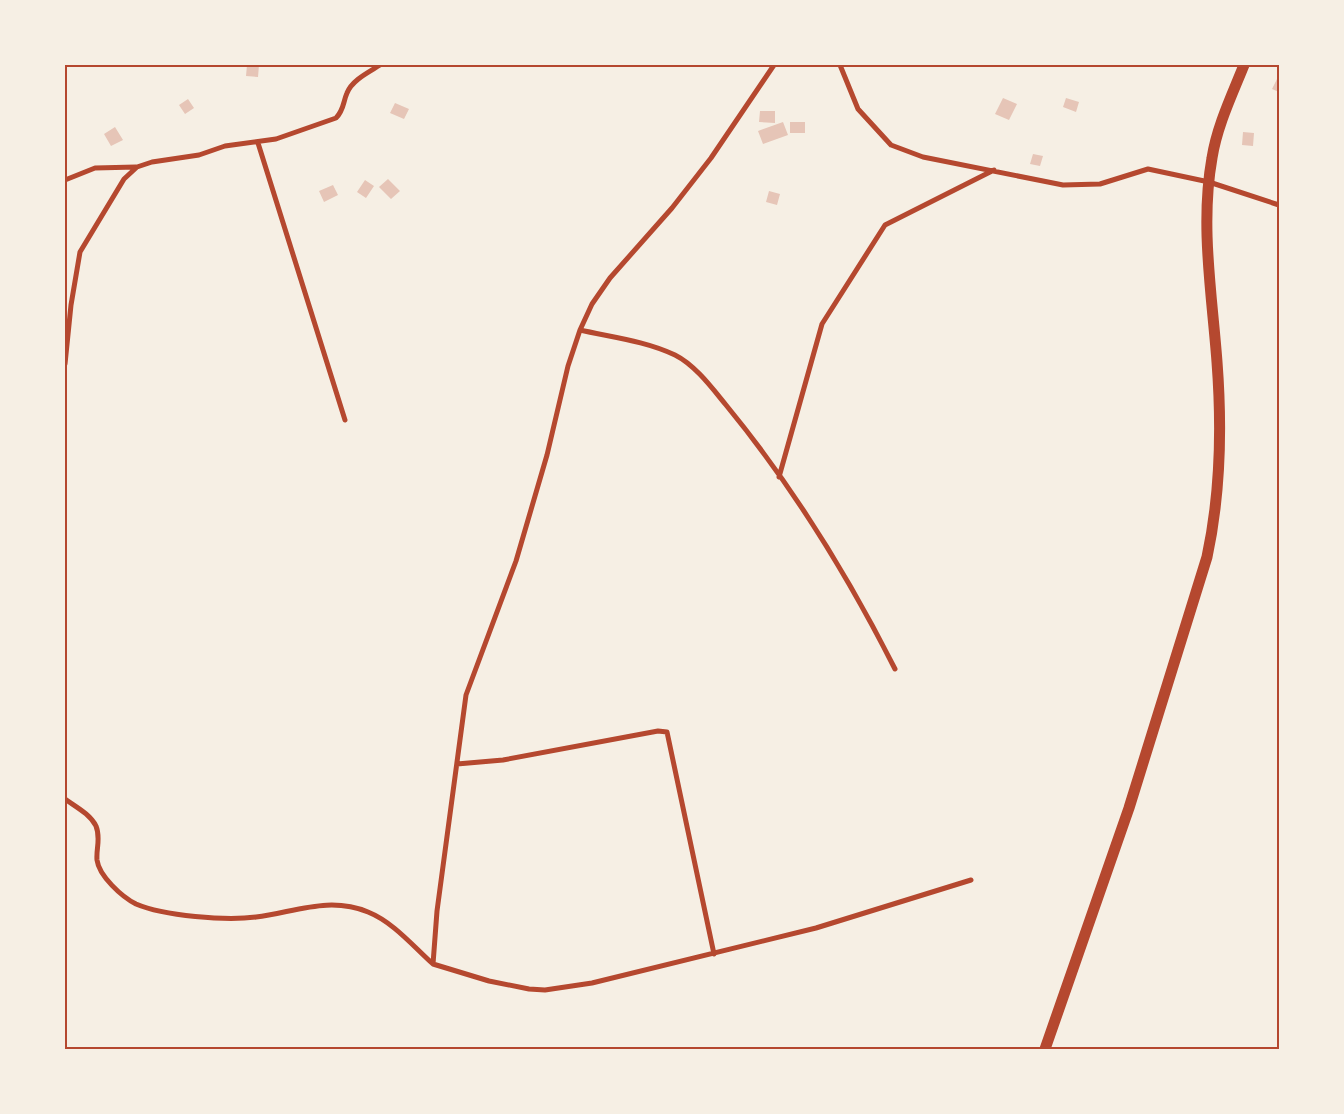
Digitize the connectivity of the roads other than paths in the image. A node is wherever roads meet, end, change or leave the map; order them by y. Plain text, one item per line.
1 (380, 65) edge
2 (774, 65) edge
3 (840, 65) edge
4 (1244, 65) edge
5 (258, 143) junction
6 (137, 167) junction
7 (995, 170) junction
8 (65, 180) edge
9 (1209, 182) junction
10 (1279, 205) edge
11 (580, 330) junction
12 (65, 361) edge
13 (345, 420) dead end
14 (779, 477) junction
15 (895, 669) dead end
16 (456, 764) junction
17 (65, 799) edge
18 (971, 880) dead end
19 (714, 954) junction
20 (433, 964) junction
21 (1045, 1049) edge

1 - 5 street
2 - 11 street
3 - 7 street
4 - 9 main road
5 - 6 street
5 - 13 street
6 - 8 street
6 - 12 street
7 - 9 street
7 - 14 street
9 - 10 street
9 - 21 main road
11 - 14 street
11 - 16 street
14 - 15 street
16 - 19 street
16 - 20 street
17 - 20 street
18 - 19 street
19 - 20 street

